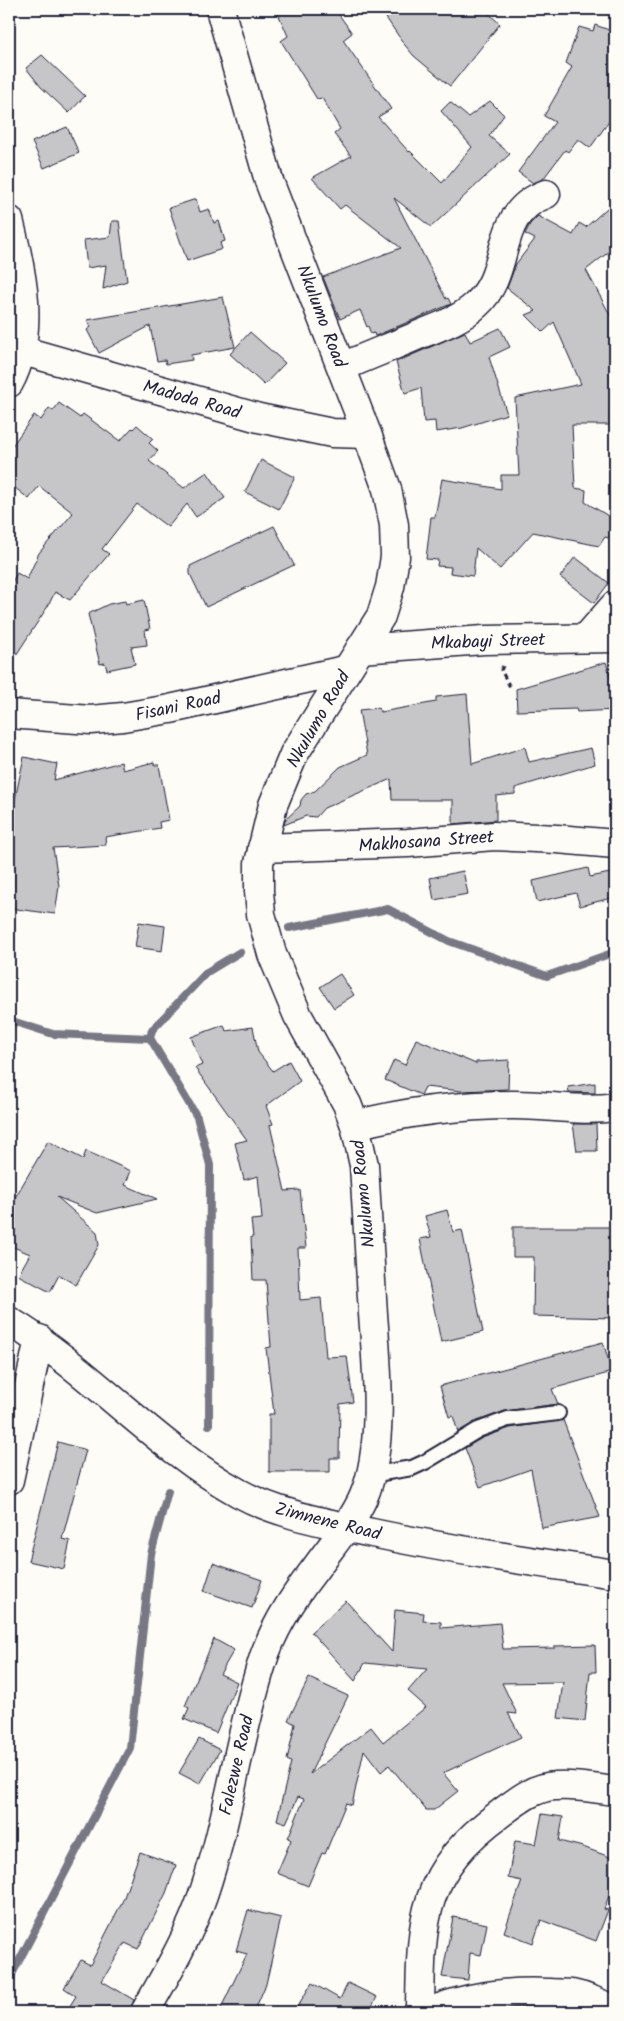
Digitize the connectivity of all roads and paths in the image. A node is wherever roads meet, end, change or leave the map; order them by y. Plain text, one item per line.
1 (220, 9) edge
2 (546, 194) dead end
3 (9, 220) edge
4 (20, 350) junction
5 (342, 367) junction
6 (9, 383) edge
7 (367, 434) junction
8 (615, 606) edge
9 (586, 638) junction
10 (615, 638) edge
11 (352, 660) junction
12 (500, 661) dead end
13 (510, 686) dead end
14 (9, 714) edge
15 (615, 844) edge
16 (262, 848) junction
17 (615, 1107) edge
18 (355, 1125) junction
19 (9, 1321) edge
20 (39, 1339) junction
21 (558, 1413) dead end
22 (370, 1475) junction
23 (9, 1480) edge
24 (347, 1528) junction
25 (615, 1574) edge
26 (615, 1791) edge
27 (615, 2011) edge
28 (145, 2012) edge
29 (420, 2012) edge
30 (429, 2012) edge

1 - 5 street, Nkulumo Road
2 - 5 street
3 - 4 street
4 - 6 street
4 - 7 street, Madoda Road
5 - 7 street, Nkulumo Road
7 - 11 street, Nkulumo Road
8 - 9 street
9 - 10 street, Mkabayi Street
9 - 11 street, Mkabayi Street
11 - 14 street, Fisani Road
11 - 16 street, Nkulumo Road
12 - 13 path
15 - 16 street, Makhosana Street
16 - 18 street, Nkulumo Road
17 - 18 street
18 - 22 street, Nkulumo Road
19 - 20 street, Zimnene Road
20 - 23 street
20 - 24 street, Zimnene Road
21 - 22 lane
22 - 24 street, Nkulumo Road
24 - 25 street, Zimnene Road
24 - 28 street, Falezwe Road
26 - 29 street
27 - 30 street

